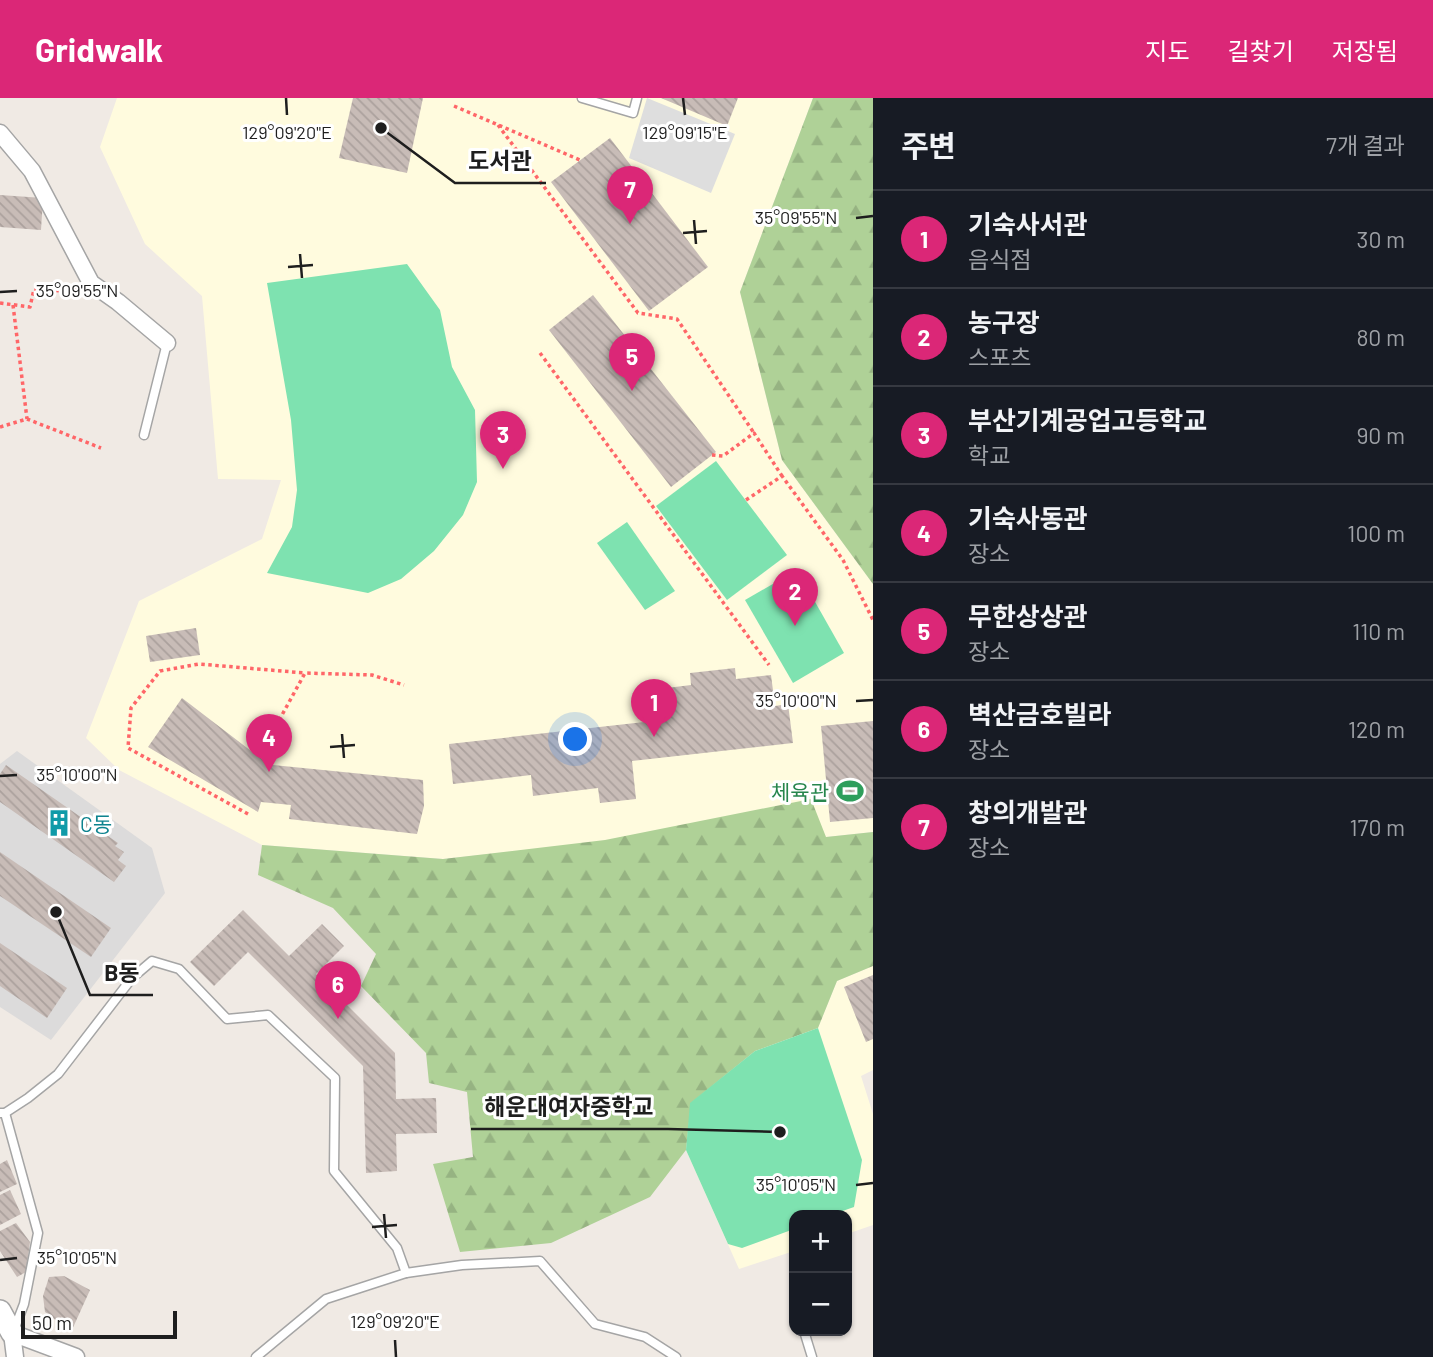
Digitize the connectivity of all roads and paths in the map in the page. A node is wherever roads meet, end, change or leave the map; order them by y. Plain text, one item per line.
1 (582, 98) edge
2 (638, 98) edge
3 (454, 106) dead end
4 (498, 125) junction
5 (0, 133) edge
6 (580, 160) dead end
7 (86, 274) junction
8 (0, 303) edge
9 (13, 305) junction
10 (167, 343) joint
11 (540, 353) dead end
12 (27, 419) junction
13 (0, 428) edge
14 (754, 433) junction
15 (144, 435) dead end
16 (101, 448) dead end
17 (712, 455) dead end
18 (782, 476) junction
19 (746, 500) dead end
20 (873, 620) edge
21 (769, 665) dead end
22 (305, 673) junction
23 (404, 685) dead end
24 (259, 757) dead end
25 (248, 814) dead end
26 (3, 1113) edge
27 (406, 1273) junction
28 (0, 1311) edge
29 (6, 1331) edge
30 (806, 1336) edge
31 (15, 1357) edge
32 (76, 1357) edge
33 (256, 1357) edge
34 (676, 1357) edge
35 (812, 1357) edge

1 - 2 lane
3 - 4 path
4 - 6 path
4 - 14 path
5 - 7 street
7 - 9 path
7 - 10 street
8 - 9 path
9 - 12 path
10 - 15 lane
11 - 21 path
12 - 13 path
12 - 16 path
14 - 17 path
14 - 18 path
18 - 19 path
18 - 20 path
22 - 23 path
22 - 24 path
22 - 25 path
26 - 27 lane
26 - 29 lane
27 - 33 lane
27 - 34 lane
28 - 29 street
29 - 31 street
29 - 32 street
30 - 35 lane

